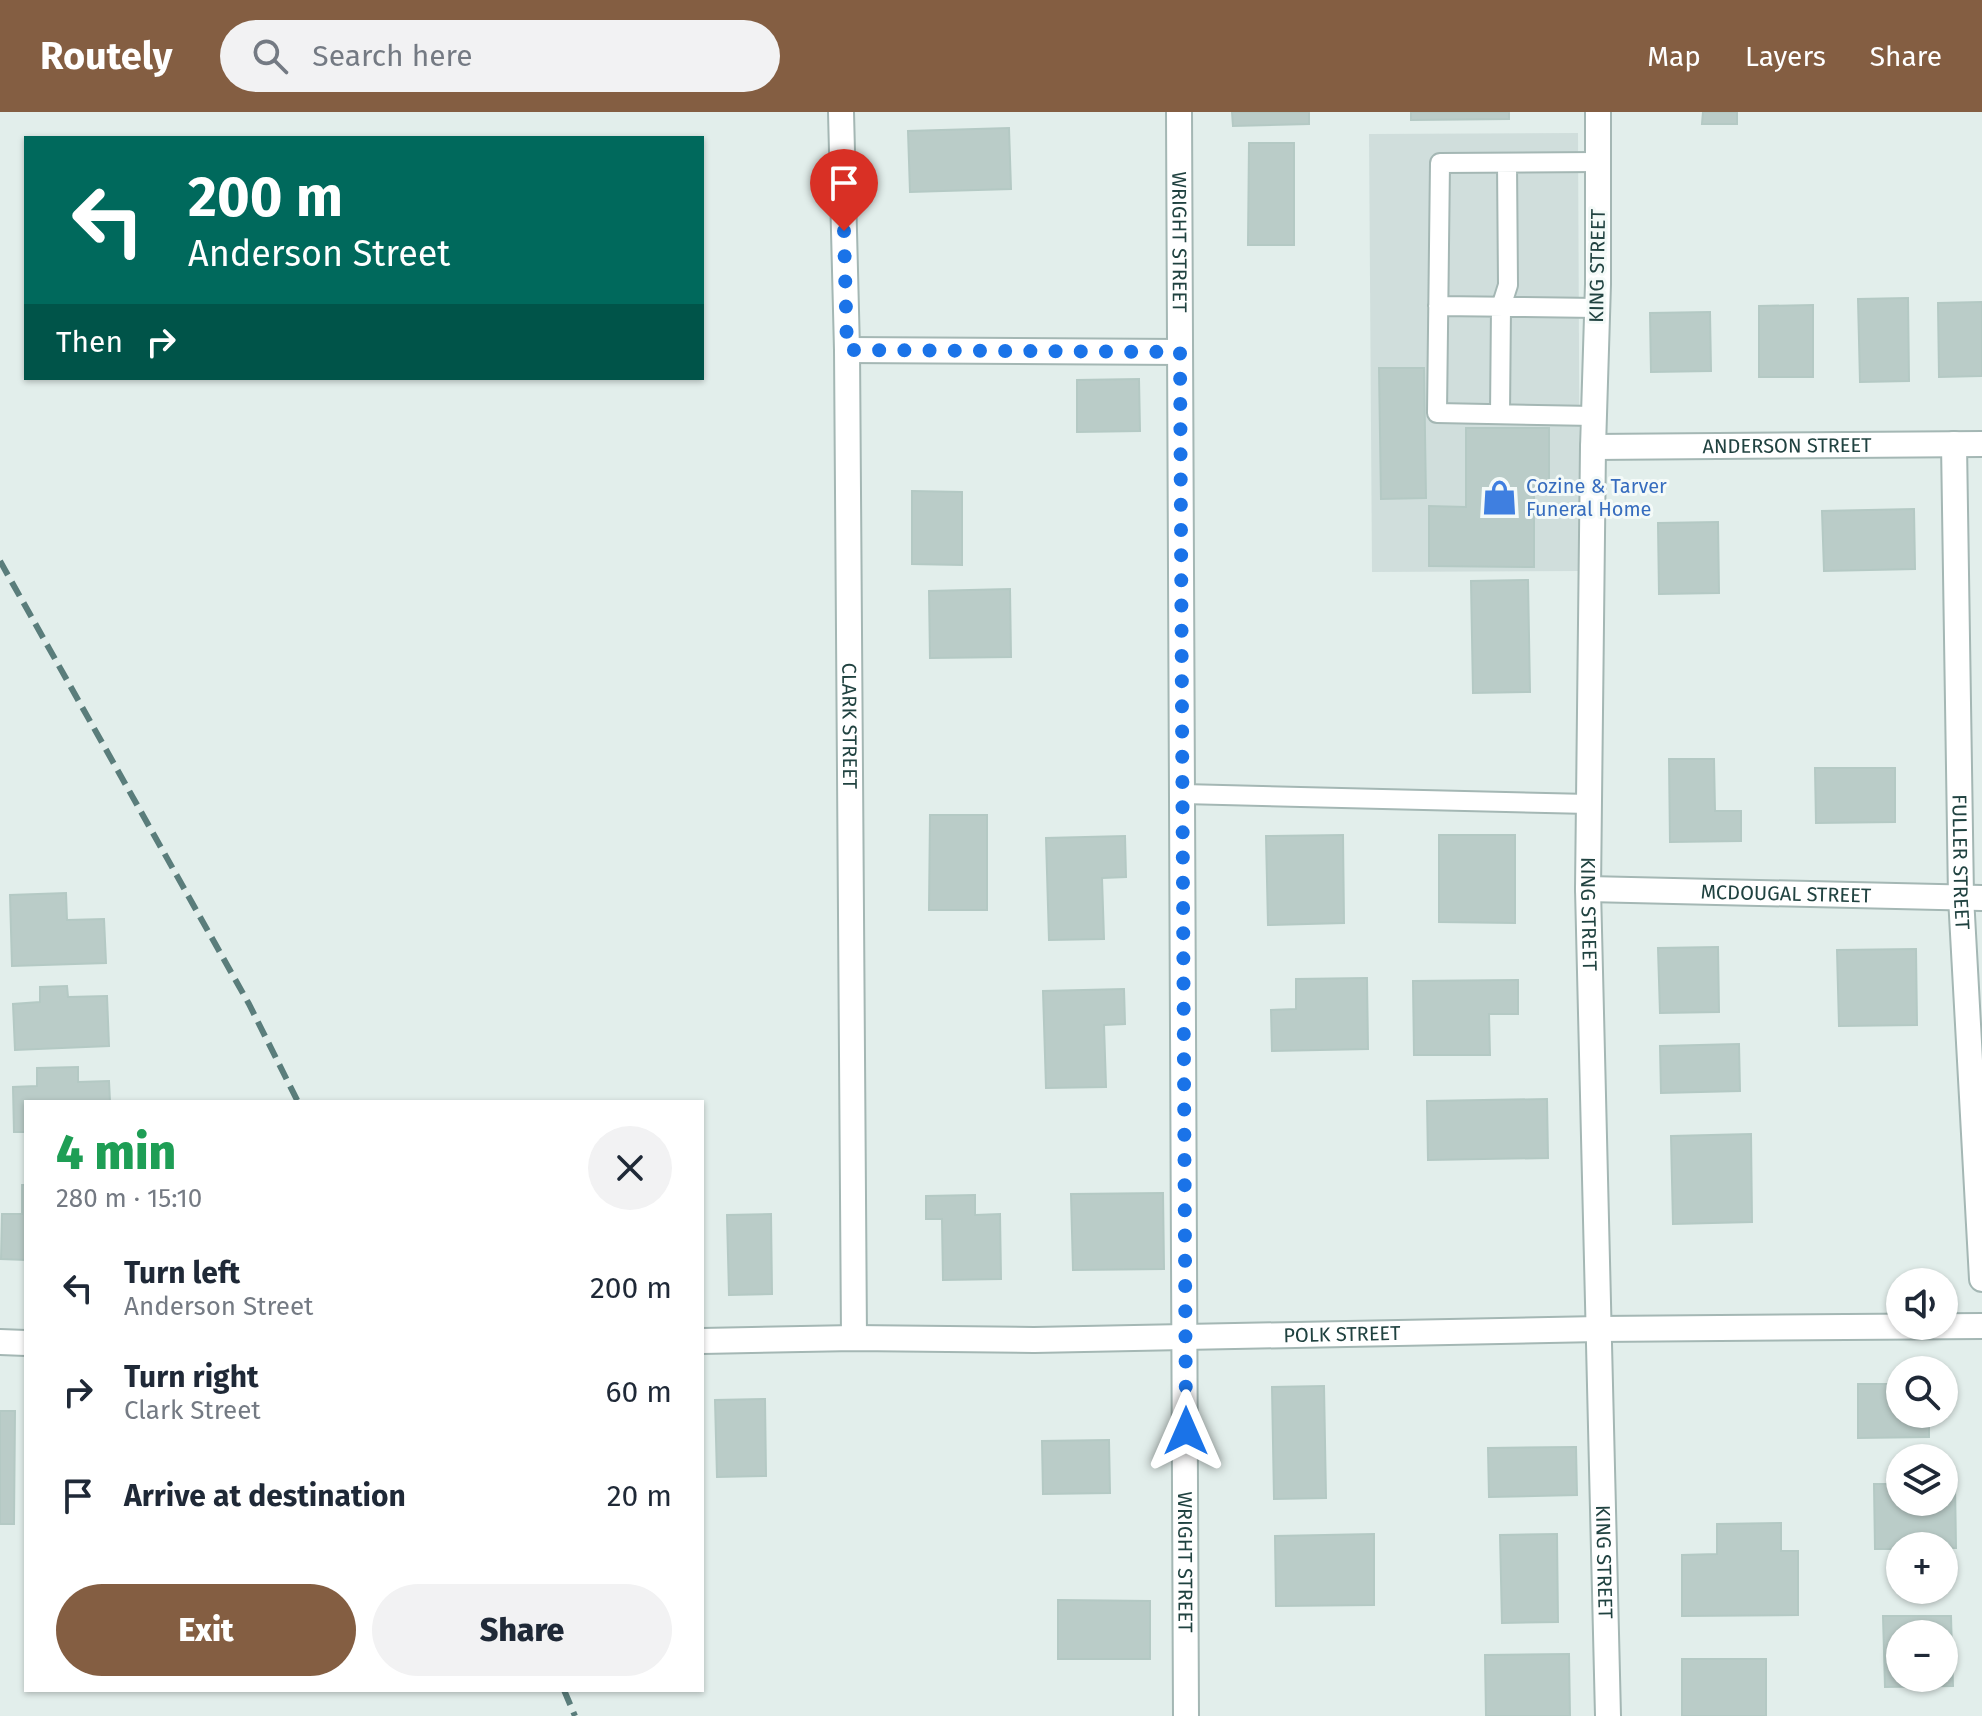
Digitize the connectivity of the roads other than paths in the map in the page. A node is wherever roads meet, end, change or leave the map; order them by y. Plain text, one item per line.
1 (841, 112) edge
2 (1179, 112) edge
3 (1598, 112) edge
4 (1598, 162) junction
5 (1507, 163) junction
6 (1438, 306) junction
7 (1501, 307) junction
8 (1597, 308) junction
9 (847, 350) junction
10 (1180, 352) junction
11 (1500, 414) junction
12 (1594, 416) junction
13 (1954, 444) junction
14 (1982, 444) edge
15 (1593, 447) junction
16 (1183, 794) junction
17 (1589, 804) junction
18 (1588, 889) junction
19 (1972, 898) edge
20 (1982, 1279) edge
21 (1982, 1326) edge
22 (1599, 1329) junction
23 (1186, 1336) junction
24 (854, 1338) junction
25 (704, 1341) edge
26 (0, 1342) edge
27 (24, 1343) edge
28 (1186, 1716) edge
29 (1608, 1716) edge

1 - 9 street, CLARK STREET
2 - 10 street, WRIGHT STREET
3 - 4 street, KING STREET
4 - 5 lane
4 - 8 street, KING STREET
5 - 6 lane
5 - 7 lane
6 - 7 lane
6 - 11 lane
7 - 8 lane
7 - 11 lane
8 - 12 street, KING STREET
9 - 10 street
9 - 24 street, CLARK STREET
10 - 16 street, WRIGHT STREET
11 - 12 lane
12 - 15 street, KING STREET
13 - 14 street, ANDERSON STREET
13 - 15 street, ANDERSON STREET
13 - 19 street, FULLER STREET
15 - 17 street, KING STREET
16 - 17 lane
16 - 23 street, WRIGHT STREET
17 - 18 street, KING STREET
18 - 19 street, MCDOUGAL STREET
18 - 22 street, KING STREET
19 - 20 street, FULLER STREET
21 - 22 street, POLK STREET
22 - 23 street, POLK STREET
22 - 29 street, KING STREET
23 - 24 street, POLK STREET
23 - 28 street, WRIGHT STREET
24 - 25 street, POLK STREET
26 - 27 street

